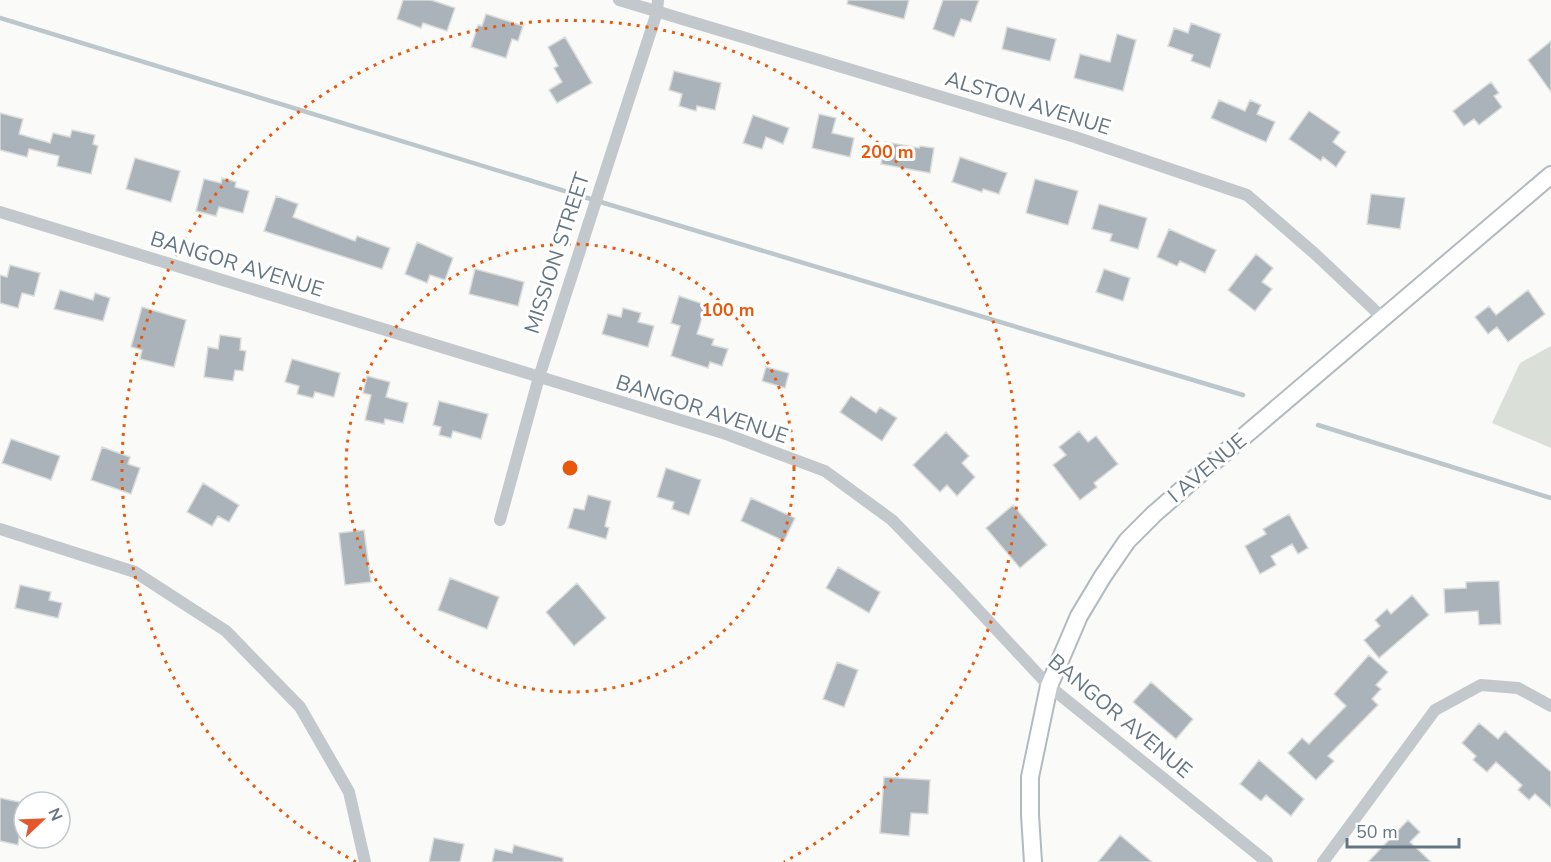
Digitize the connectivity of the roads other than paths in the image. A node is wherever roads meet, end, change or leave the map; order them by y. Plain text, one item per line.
1 (620, 0) edge
2 (657, 6) edge
3 (1551, 175) edge
4 (0, 212) edge
5 (1383, 318) junction
6 (539, 377) junction
7 (500, 520) dead end
8 (0, 529) edge
9 (1049, 686) junction
10 (1551, 706) edge
11 (365, 862) edge
12 (1033, 862) edge
13 (1267, 862) edge
14 (1323, 862) edge

1 - 2 street, ALSTON AVENUE
2 - 5 street, ALSTON AVENUE
2 - 6 street, MISSION STREET
3 - 5 main road, I AVENUE
4 - 6 street, BANGOR AVENUE
5 - 9 main road, I AVENUE
6 - 7 street, MISSION STREET
6 - 9 street, BANGOR AVENUE
8 - 11 street
9 - 12 main road, I AVENUE
9 - 13 street, BANGOR AVENUE
10 - 14 street

